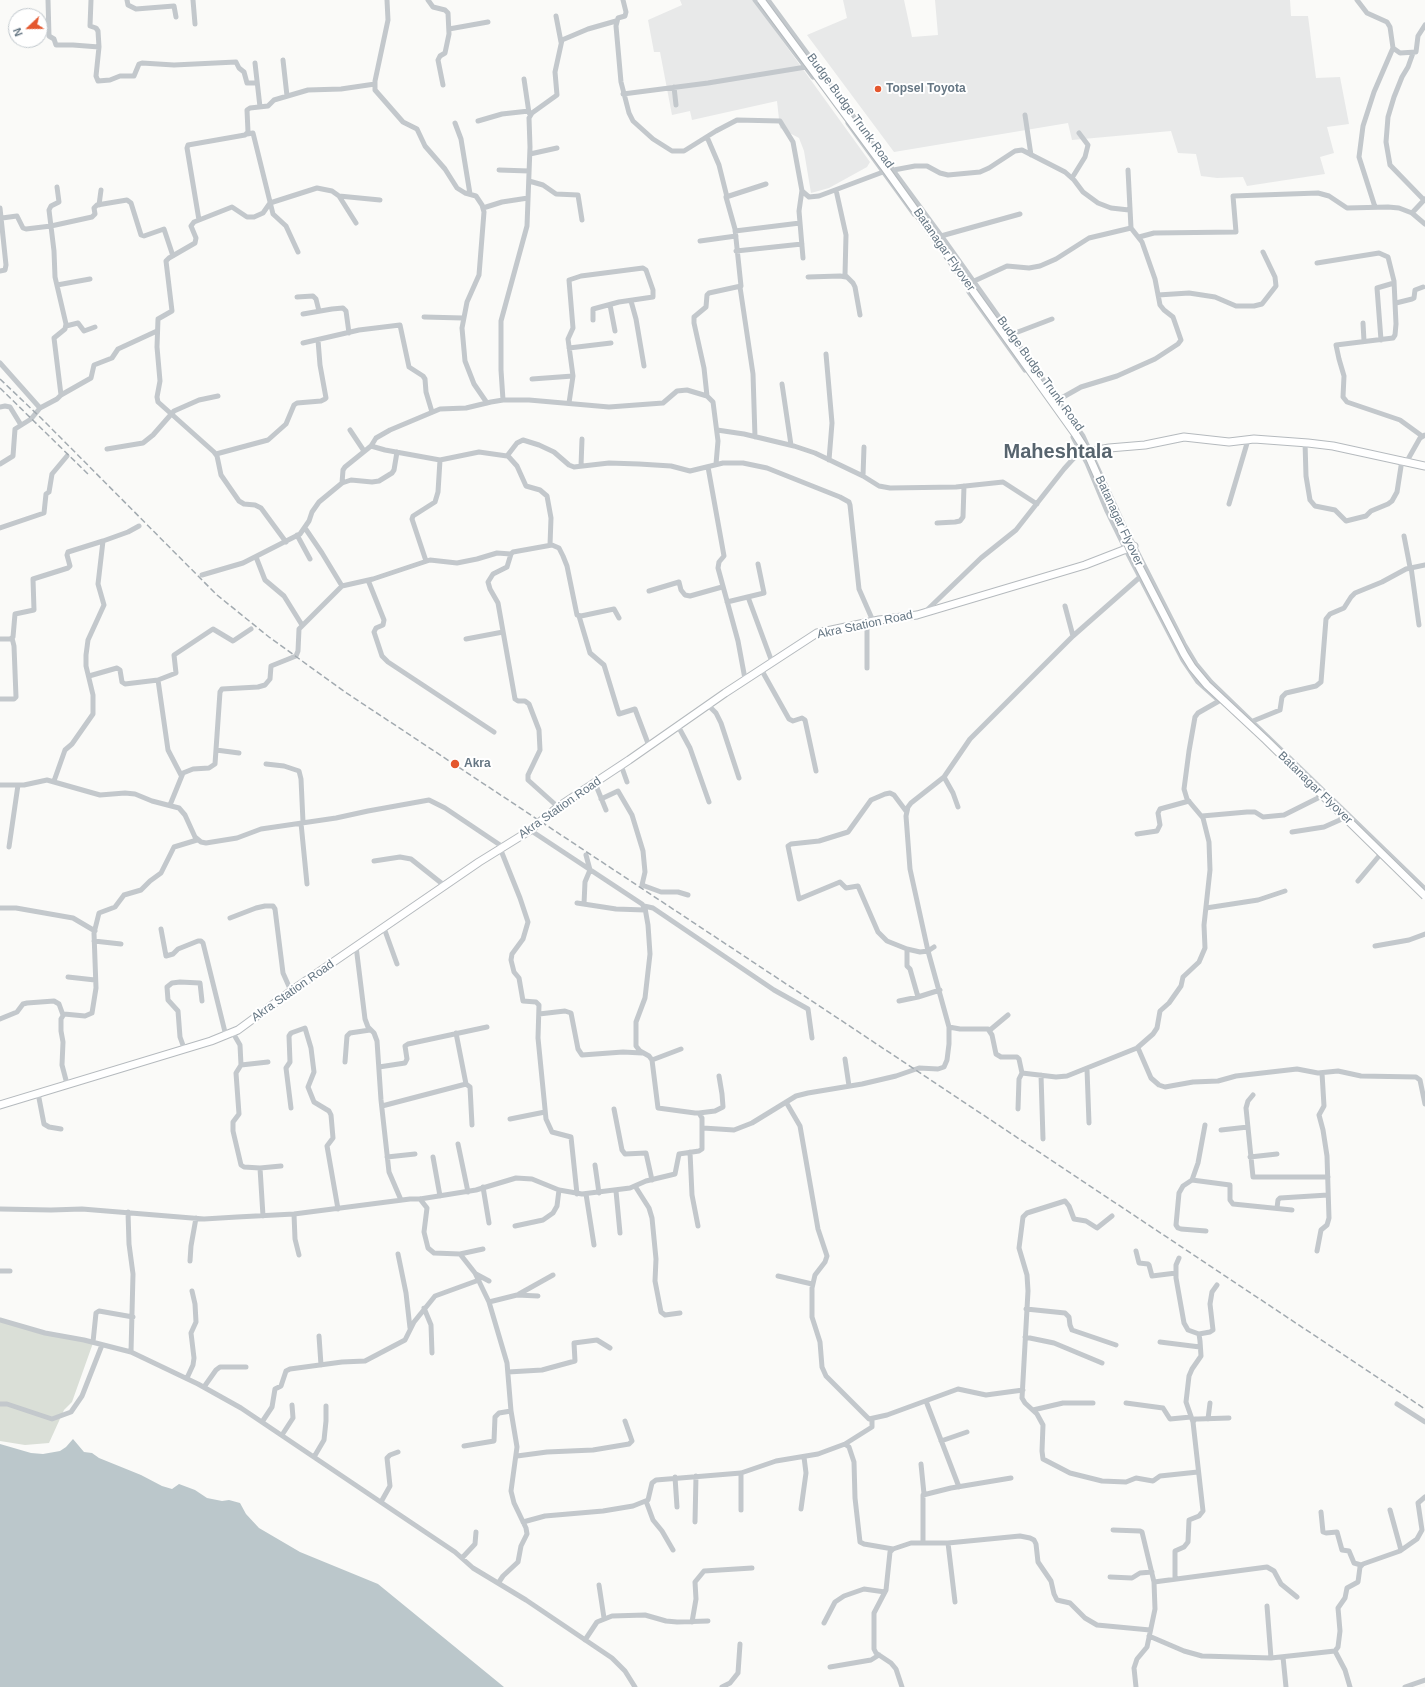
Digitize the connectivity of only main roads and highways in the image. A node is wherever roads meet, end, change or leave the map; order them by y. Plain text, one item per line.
1 (761, 0) edge
2 (1082, 453) road end
3 (1425, 466) edge
4 (1134, 546) road end
5 (1425, 896) edge
6 (0, 1105) edge

1 - 5 main road, Batanagar Flyover, bridge
2 - 3 main road
4 - 6 main road, Akra Station Road

